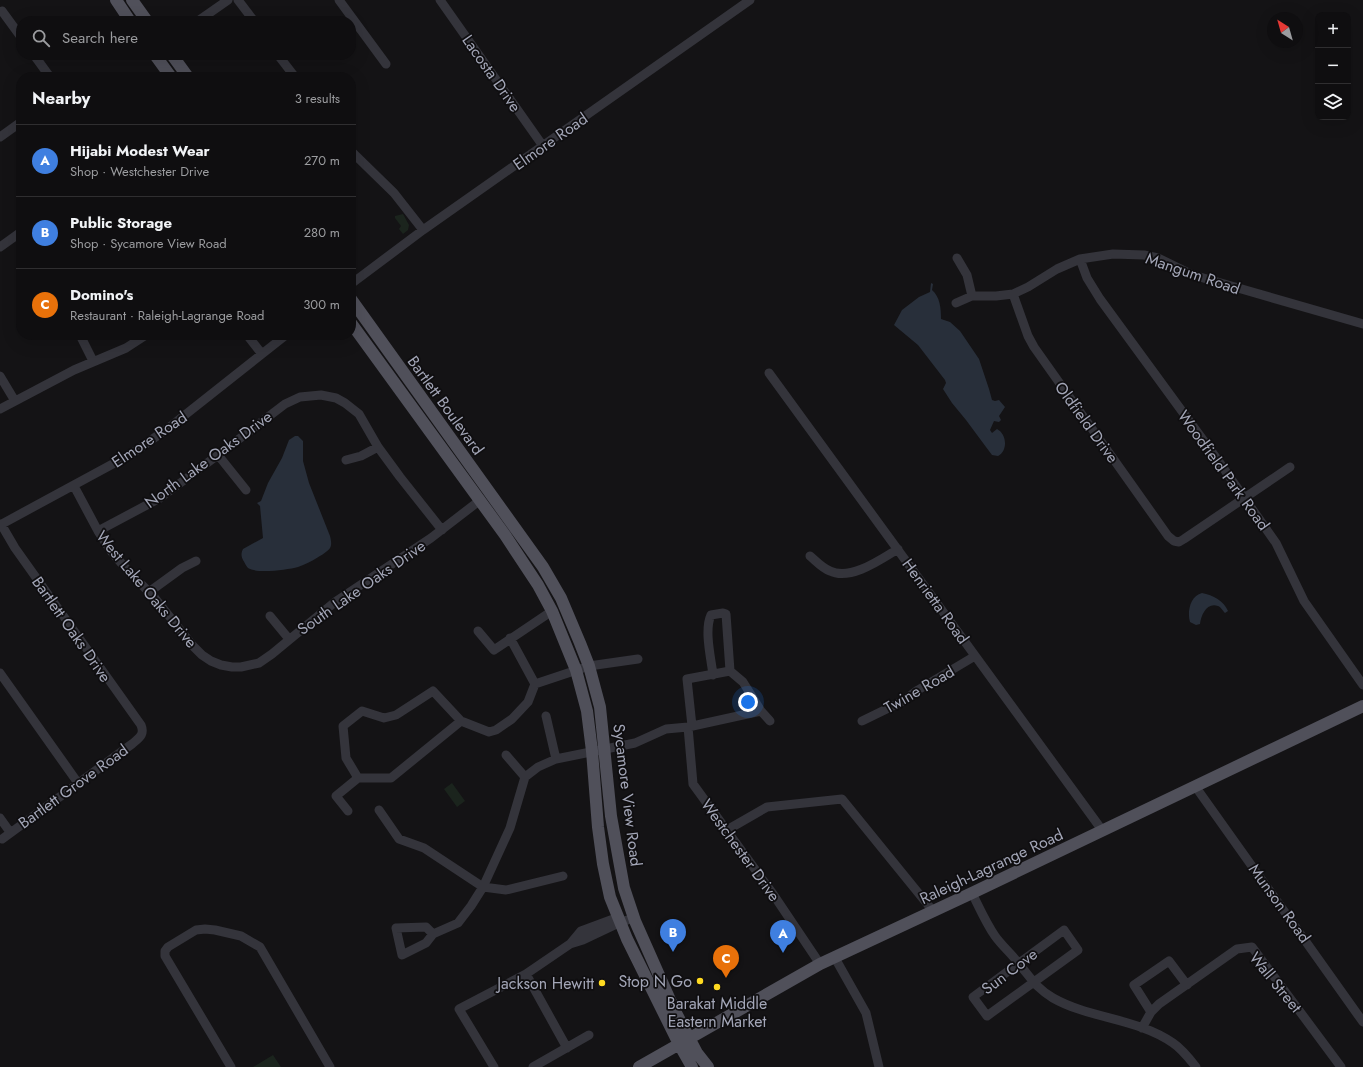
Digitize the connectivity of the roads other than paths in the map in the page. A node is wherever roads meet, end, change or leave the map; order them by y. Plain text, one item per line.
1 (116, 0) edge
2 (132, 0) edge
3 (228, 0) edge
4 (238, 0) edge
5 (339, 0) edge
6 (440, 0) edge
7 (750, 0) edge
8 (2, 11) dead end
9 (127, 16) edge
10 (143, 16) edge
11 (205, 16) edge
12 (250, 16) edge
13 (351, 16) edge
14 (356, 23) edge
15 (16, 30) edge
16 (38, 60) edge
17 (159, 60) edge
18 (176, 60) edge
19 (282, 60) edge
20 (386, 64) dead end
21 (46, 72) edge
22 (167, 72) edge
23 (184, 72) edge
24 (290, 72) edge
25 (16, 126) edge
26 (0, 137) edge
27 (544, 146) junction
28 (356, 156) edge
29 (423, 230) junction
30 (16, 236) edge
31 (0, 247) edge
32 (957, 258) dead end
33 (1080, 259) junction
34 (356, 280) edge
35 (1013, 294) junction
36 (972, 296) junction
37 (956, 303) dead end
38 (356, 306) edge
39 (1363, 324) edge
40 (356, 330) edge
41 (82, 340) edge
42 (138, 340) edge
43 (251, 340) edge
44 (280, 340) edge
45 (262, 354) junction
46 (93, 361) junction
47 (769, 373) dead end
48 (0, 376) edge
49 (15, 401) junction
50 (0, 409) edge
51 (429, 409) junction
52 (418, 417) junction
53 (378, 447) junction
54 (218, 455) junction
55 (346, 460) dead end
56 (1290, 467) dead end
57 (74, 486) junction
58 (246, 490) dead end
59 (1244, 498) junction
60 (479, 501) junction
61 (1, 525) edge
62 (442, 530) junction
63 (98, 531) junction
64 (510, 532) junction
65 (898, 549) junction
66 (810, 556) dead end
67 (196, 561) dead end
68 (543, 567) junction
69 (531, 575) junction
70 (149, 592) junction
71 (552, 611) junction
72 (270, 616) dead end
73 (478, 631) dead end
74 (510, 638) junction
75 (288, 639) junction
76 (975, 656) junction
77 (638, 659) dead end
78 (241, 667) joint
79 (582, 668) junction
80 (730, 671) junction
81 (0, 673) edge
82 (713, 675) junction
83 (535, 684) junction
84 (1363, 685) edge
85 (1363, 706) edge
86 (761, 711) junction
87 (546, 716) dead end
88 (461, 721) junction
89 (770, 721) dead end
90 (862, 721) dead end
91 (690, 726) junction
92 (143, 732) joint
93 (598, 750) junction
94 (506, 755) dead end
95 (556, 759) junction
96 (526, 777) junction
97 (358, 778) junction
98 (78, 782) junction
99 (1195, 786) junction
100 (379, 810) dead end
101 (348, 811) dead end
102 (0, 818) edge
103 (727, 830) junction
104 (1102, 830) junction
105 (10, 832) junction
106 (2, 839) dead end
107 (563, 876) dead end
108 (483, 887) junction
109 (972, 893) junction
110 (933, 911) junction
111 (633, 915) junction
112 (620, 920) junction
113 (433, 934) dead end
114 (646, 947) junction
115 (634, 953) junction
116 (835, 958) junction
117 (1018, 963) junction
118 (820, 964) junction
119 (526, 974) junction
120 (1034, 983) junction
121 (1187, 984) junction
122 (660, 992) junction
123 (1151, 1012) junction
124 (1363, 1022) edge
125 (1142, 1028) junction
126 (588, 1035) dead end
127 (690, 1038) junction
128 (679, 1044) junction
129 (567, 1048) junction
130 (231, 1067) edge
131 (330, 1067) edge
132 (494, 1067) edge
133 (534, 1067) edge
134 (638, 1067) edge
135 (692, 1067) edge
136 (708, 1067) edge
137 (879, 1067) edge
138 (1196, 1067) edge
139 (1341, 1067) edge

1 - 9 main road
2 - 10 main road
3 - 11 street
4 - 12 street
5 - 13 street
6 - 27 street, Lacosta Drive
7 - 27 street, Elmore Road
8 - 15 street
14 - 20 street
16 - 21 street
17 - 22 main road
18 - 23 main road
19 - 24 street
25 - 26 street
27 - 29 street, Elmore Road
28 - 29 street
29 - 34 street, Elmore Road
30 - 31 street
32 - 36 street
33 - 35 street, Mangum Road
33 - 39 street, Mangum Road
33 - 59 street, Woodfield Park Road
35 - 36 street, Mangum Road
35 - 59 street, Oldfield Drive
36 - 37 street, Mangum Road
38 - 51 main road, Bartlett Boulevard
40 - 52 main road, Bartlett Boulevard
41 - 46 street
42 - 46 street
43 - 45 street
44 - 45 street, Elmore Road
45 - 57 street, Elmore Road
46 - 49 street
47 - 65 street, Henrietta Road
48 - 49 street
49 - 50 street
51 - 52 main road
51 - 64 main road, Bartlett Boulevard
52 - 60 main road, Bartlett Boulevard
53 - 54 street, North Lake Oaks Drive
53 - 55 street
53 - 62 street
54 - 58 street
54 - 63 street, North Lake Oaks Drive
56 - 59 street
57 - 61 street, Elmore Road
57 - 63 street, West Lake Oaks Drive
59 - 84 street, Woodfield Park Road
60 - 62 street, South Lake Oaks Drive
60 - 64 main road, Bartlett Boulevard
61 - 92 street, Bartlett Oaks Drive
62 - 75 street, South Lake Oaks Drive
63 - 70 street, West Lake Oaks Drive
64 - 68 main road, Sycamore View Road
64 - 69 main road, Sycamore View Road
65 - 66 street
65 - 76 street, Henrietta Road
67 - 70 street
68 - 69 main road
68 - 79 main road, Sycamore View Road
69 - 71 main road, Sycamore View Road
70 - 78 street, West Lake Oaks Drive
71 - 74 street
71 - 79 main road, Sycamore View Road
72 - 75 street
73 - 74 street
74 - 83 street
75 - 78 street, South Lake Oaks Drive
76 - 90 street, Twine Road
76 - 104 street, Henrietta Road
77 - 79 street
79 - 83 street
79 - 93 main road, Sycamore View Road
80 - 82 street
80 - 82 street
80 - 86 street
81 - 98 street
82 - 91 street, Westchester Drive
83 - 88 street
85 - 99 main road, Raleigh-Lagrange Road
86 - 89 street
86 - 91 street
87 - 95 street
88 - 97 street
88 - 97 street
91 - 93 street
91 - 103 street, Westchester Drive
92 - 98 street, Bartlett Grove Road
93 - 95 street
93 - 111 main road, Sycamore View Road
93 - 112 main road, Sycamore View Road
94 - 96 street
95 - 96 street
96 - 108 street
97 - 101 street
98 - 105 street, Bartlett Grove Road
99 - 104 main road, Raleigh-Lagrange Road
99 - 124 street, Munson Road
100 - 108 street
102 - 105 street
103 - 110 street
103 - 118 street, Westchester Drive
104 - 109 main road, Raleigh-Lagrange Road
105 - 106 street, Bartlett Grove Road
107 - 108 street
108 - 113 street
109 - 110 main road, Raleigh-Lagrange Road
109 - 117 street
110 - 116 main road, Raleigh-Lagrange Road
111 - 112 street
111 - 114 main road, Sycamore View Road
112 - 115 main road, Sycamore View Road
112 - 119 street
114 - 115 main road
114 - 122 main road, Sycamore View Road
115 - 122 main road, Sycamore View Road
116 - 118 main road, Raleigh-Lagrange Road
116 - 137 street
117 - 120 street
117 - 120 street, Sun Cove
117 - 120 street, Sun Cove
118 - 127 main road, Raleigh-Lagrange Road
119 - 129 street
119 - 132 street
120 - 125 street
121 - 123 street, Wall Street
121 - 123 street
121 - 139 street, Wall Street
122 - 127 main road, Sycamore View Road
122 - 128 main road, Sycamore View Road
123 - 125 street, Wall Street
125 - 138 street
126 - 129 street
127 - 128 main road, Raleigh-Lagrange Road
127 - 136 main road, Sycamore View Road
128 - 134 main road, Raleigh-Lagrange Road
128 - 135 main road, Sycamore View Road
129 - 133 street
130 - 131 street

